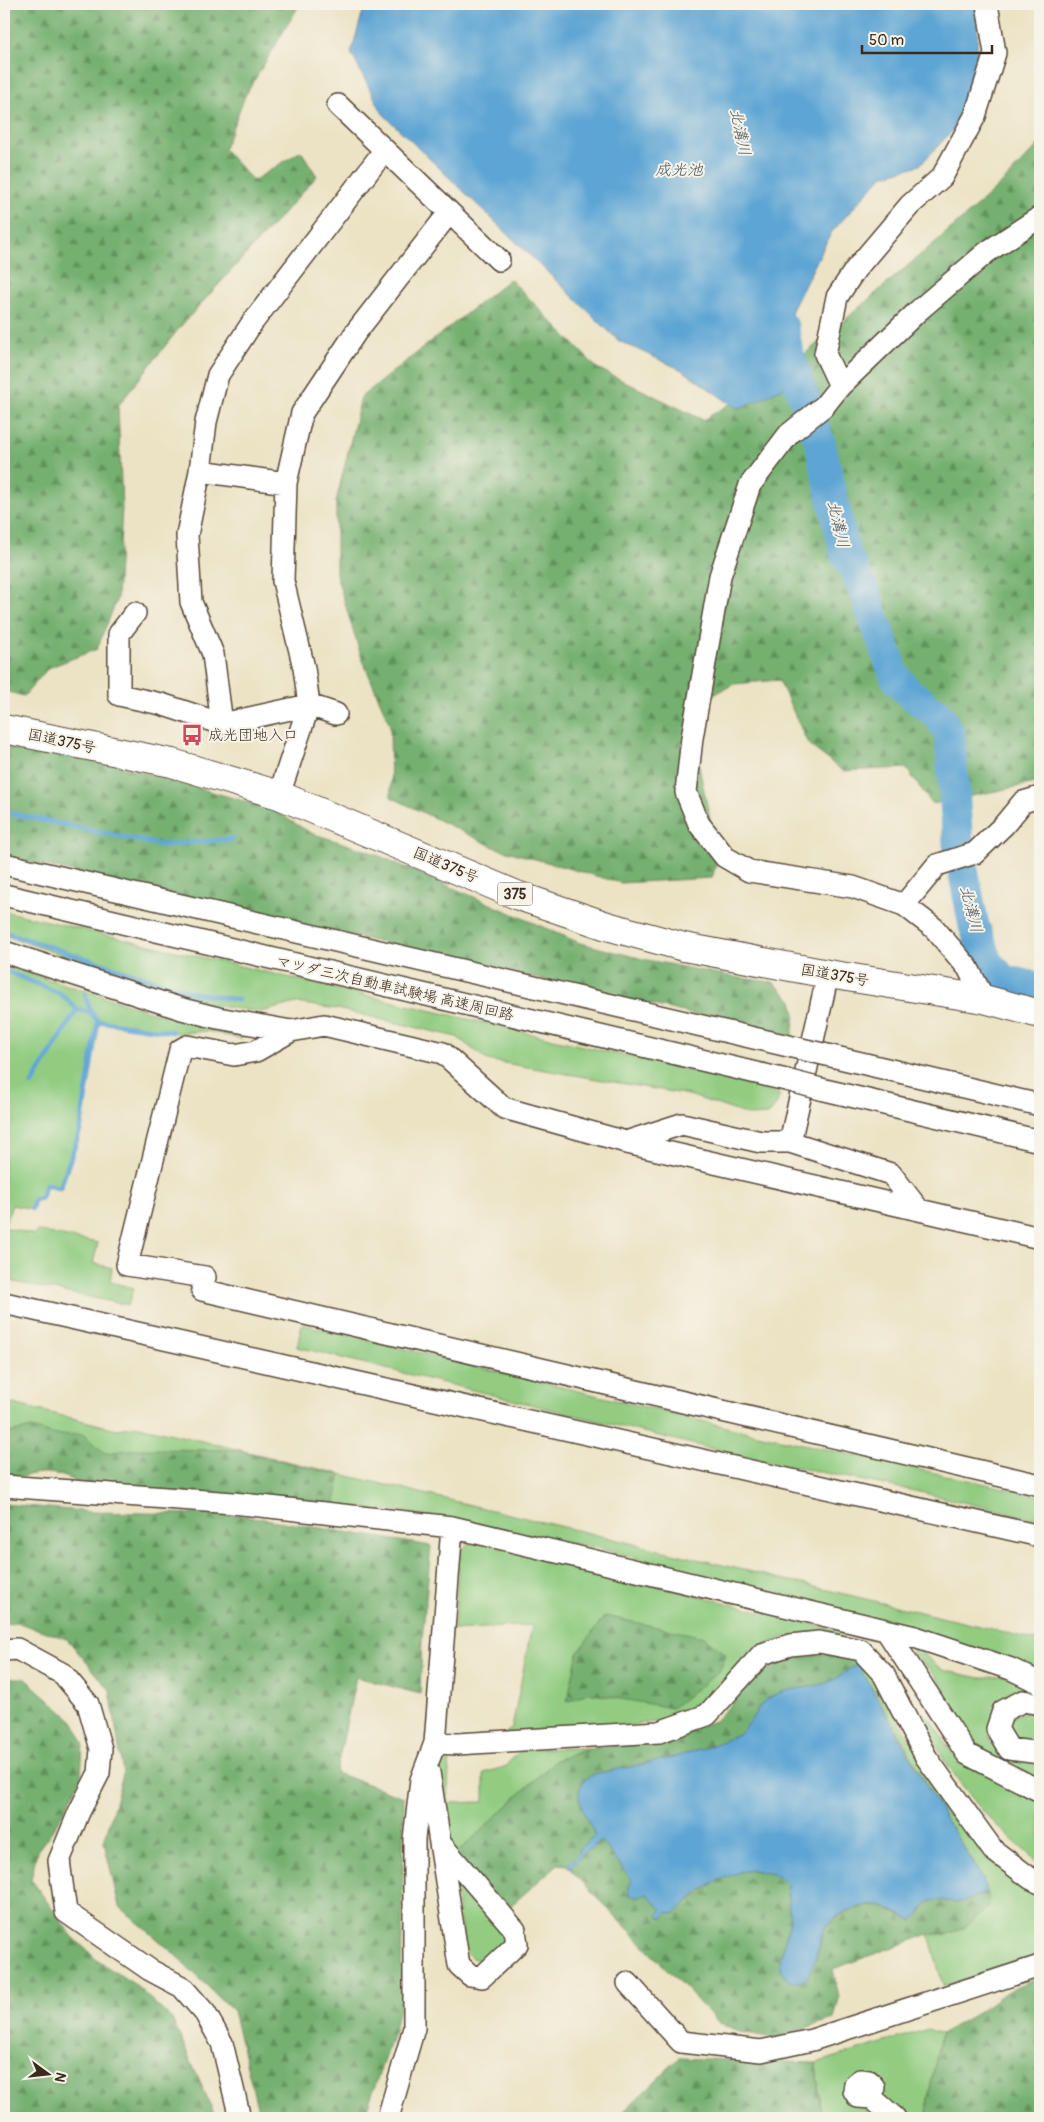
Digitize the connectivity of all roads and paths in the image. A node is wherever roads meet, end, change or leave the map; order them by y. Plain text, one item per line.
1 (987, 4) edge
2 (338, 105) dead end
3 (384, 151) junction
4 (449, 213) junction
5 (1040, 216) edge
6 (499, 260) dead end
7 (840, 386) junction
8 (200, 471) junction
9 (286, 483) junction
10 (135, 613) dead end
11 (308, 705) junction
12 (336, 714) dead end
13 (222, 724) junction
14 (4, 729) edge
15 (279, 795) junction
16 (1040, 797) edge
17 (4, 864) edge
18 (4, 896) edge
19 (904, 906) junction
20 (4, 952) edge
21 (828, 974) junction
22 (984, 999) junction
23 (1036, 1018) edge
24 (291, 1031) junction
25 (1040, 1105) edge
26 (1040, 1141) edge
27 (626, 1142) junction
28 (790, 1142) junction
29 (919, 1210) junction
30 (1040, 1238) edge
31 (4, 1303) edge
32 (1040, 1485) edge
33 (4, 1486) edge
34 (452, 1527) junction
35 (1040, 1536) edge
36 (886, 1630) junction
37 (4, 1650) edge
38 (1040, 1683) edge
39 (1040, 1704) edge
40 (431, 1752) junction
41 (1040, 1753) edge
42 (1040, 1791) edge
43 (440, 1843) junction
44 (1040, 1883) edge
45 (1040, 1966) edge
46 (628, 1983) dead end
47 (872, 2098) dead end
48 (240, 2118) edge
49 (388, 2118) edge
50 (895, 2118) edge

1 - 7 street
2 - 3 street
3 - 4 street
3 - 8 street
4 - 6 street
4 - 9 street
5 - 7 street
7 - 19 street
8 - 9 street
8 - 13 street
9 - 11 street
10 - 13 street
11 - 12 street
11 - 13 street
11 - 15 street
14 - 15 highway, 国道375号 / 375
15 - 21 highway, 国道375号 / 375
16 - 19 street
17 - 25 street, bridge
18 - 26 street, マツダ三次自動車試験場 高速周回路, bridge
19 - 22 street
20 - 24 street
21 - 22 highway, 国道375号 / 375
21 - 28 street
22 - 23 highway, 国道375号 / 375
24 - 27 street
24 - 32 street
27 - 28 street
27 - 29 street
28 - 29 street
29 - 30 street
31 - 35 street
33 - 34 street
34 - 36 street
34 - 40 street
36 - 38 street
36 - 42 street
37 - 48 street
39 - 41 street
40 - 43 street
40 - 44 street
40 - 49 street
43 - 43 street
45 - 46 street
47 - 50 street

